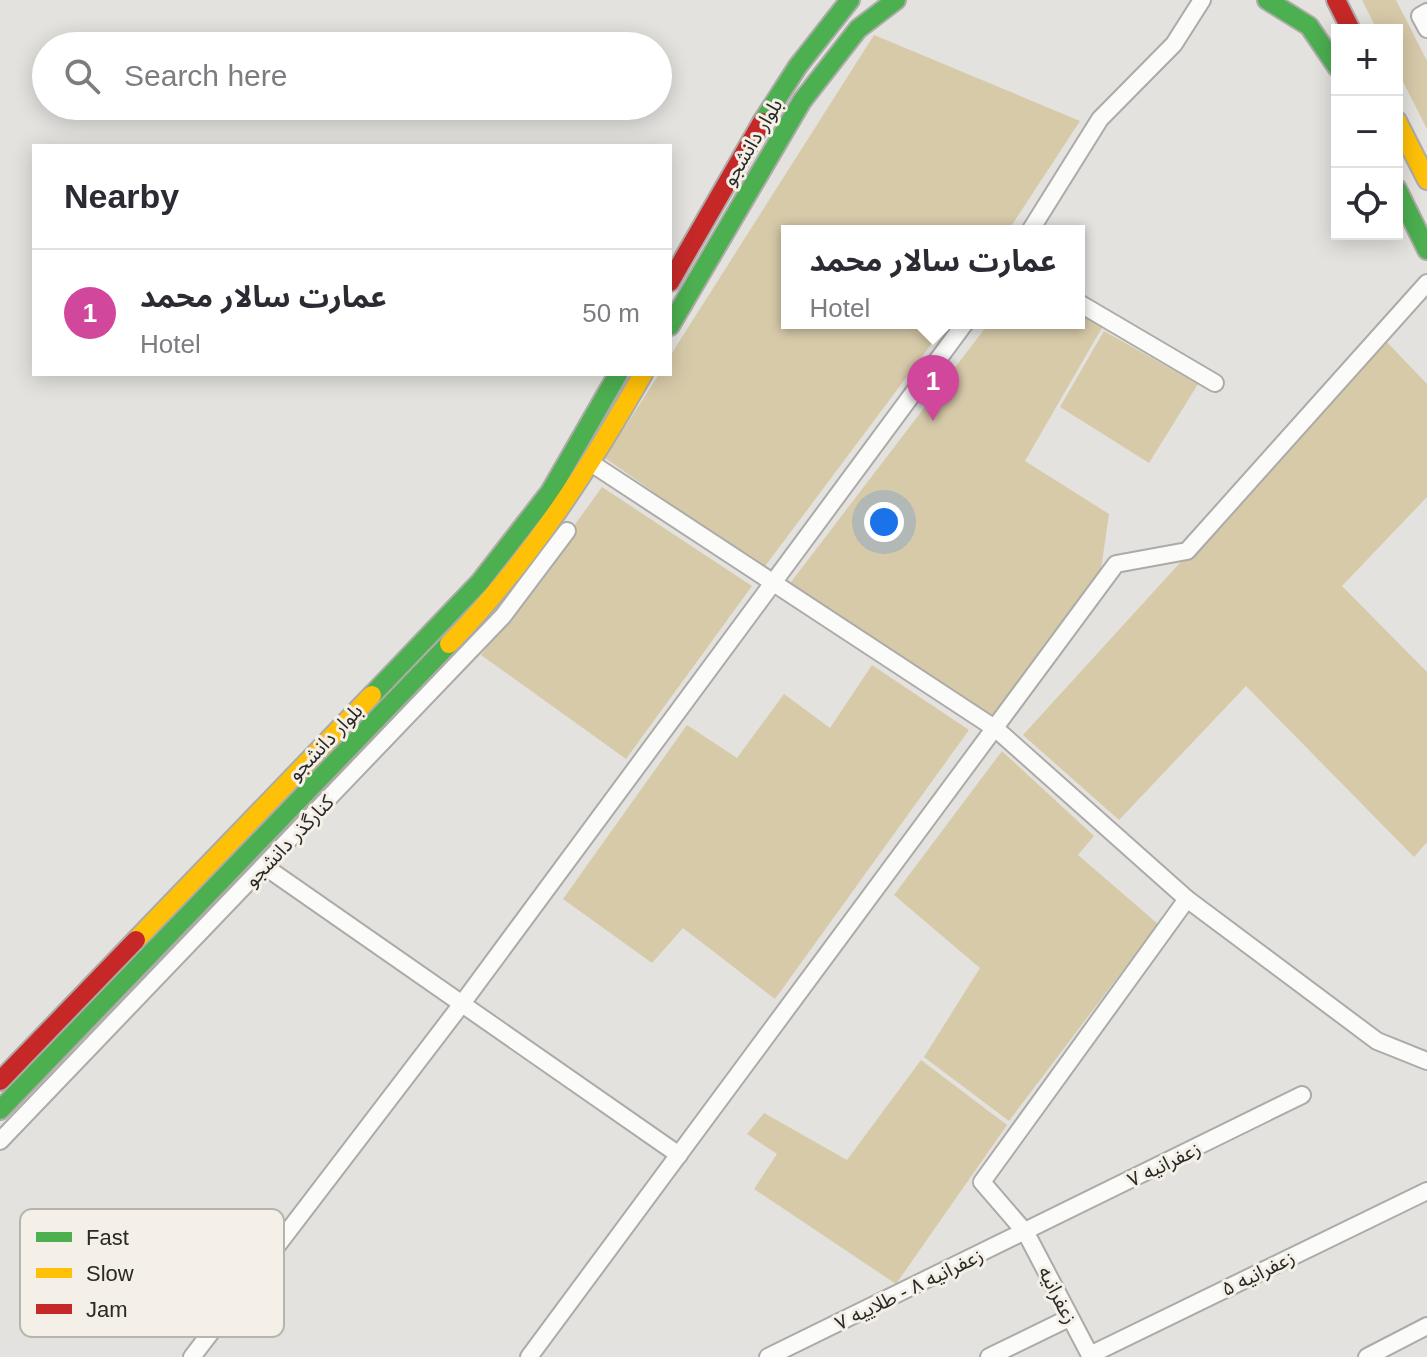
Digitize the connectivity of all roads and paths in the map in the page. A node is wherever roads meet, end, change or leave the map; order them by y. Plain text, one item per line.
1 (850, 0) edge
2 (896, 0) edge
3 (1202, 0) edge
4 (1267, 0) edge
5 (1336, 0) edge
6 (1348, 24) edge
7 (1331, 56) edge
8 (1403, 133) edge
9 (1427, 180) edge
10 (1403, 201) edge
11 (1034, 225) edge
12 (1427, 250) edge
13 (672, 279) edge
14 (1427, 283) edge
15 (1085, 307) edge
16 (672, 323) edge
17 (961, 329) edge
18 (617, 376) edge
19 (642, 376) edge
20 (1215, 383) dead end
21 (591, 463) junction
22 (567, 531) dead end
23 (772, 582) junction
24 (996, 729) junction
25 (264, 866) junction
26 (1187, 899) junction
27 (461, 1005) junction
28 (1427, 1061) edge
29 (0, 1081) edge
30 (1302, 1095) dead end
31 (0, 1110) edge
32 (0, 1141) edge
33 (679, 1155) junction
34 (1427, 1191) edge
35 (1026, 1233) junction
36 (284, 1237) edge
37 (1069, 1318) junction
38 (1427, 1326) edge
39 (207, 1337) edge
40 (796, 1351) edge
41 (1090, 1356) edge
42 (192, 1357) edge
43 (529, 1357) edge
44 (768, 1357) edge
45 (989, 1357) edge
46 (1367, 1357) edge

1 - 13 main road, بلوار دانشجو
2 - 16 main road, بلوار دانشجو
3 - 11 street
4 - 7 main road
5 - 6 main road
8 - 9 main road
10 - 12 main road
14 - 24 street
15 - 20 street
17 - 23 street
18 - 29 main road, بلوار دانشجو
19 - 21 main road, بلوار دانشجو
21 - 23 street
21 - 31 main road, بلوار دانشجو
22 - 25 street, کنارگذر دانشجو
23 - 24 street
23 - 27 street
24 - 26 street
24 - 33 street
25 - 27 street
25 - 32 street, کنارگذر دانشجو
26 - 28 street
26 - 35 street, زعفرانیه
27 - 33 street
27 - 36 street
30 - 35 street, زعفرانیه ۷
33 - 43 street
34 - 41 street, زعفرانیه ۵
35 - 37 street, زعفرانیه
35 - 40 street, زعفرانیه ۸ - طلاییه ۷
37 - 41 street, زعفرانیه
37 - 45 street
38 - 46 street
39 - 42 street
40 - 44 street, زعفرانیه ۸ - طلاییه ۷

